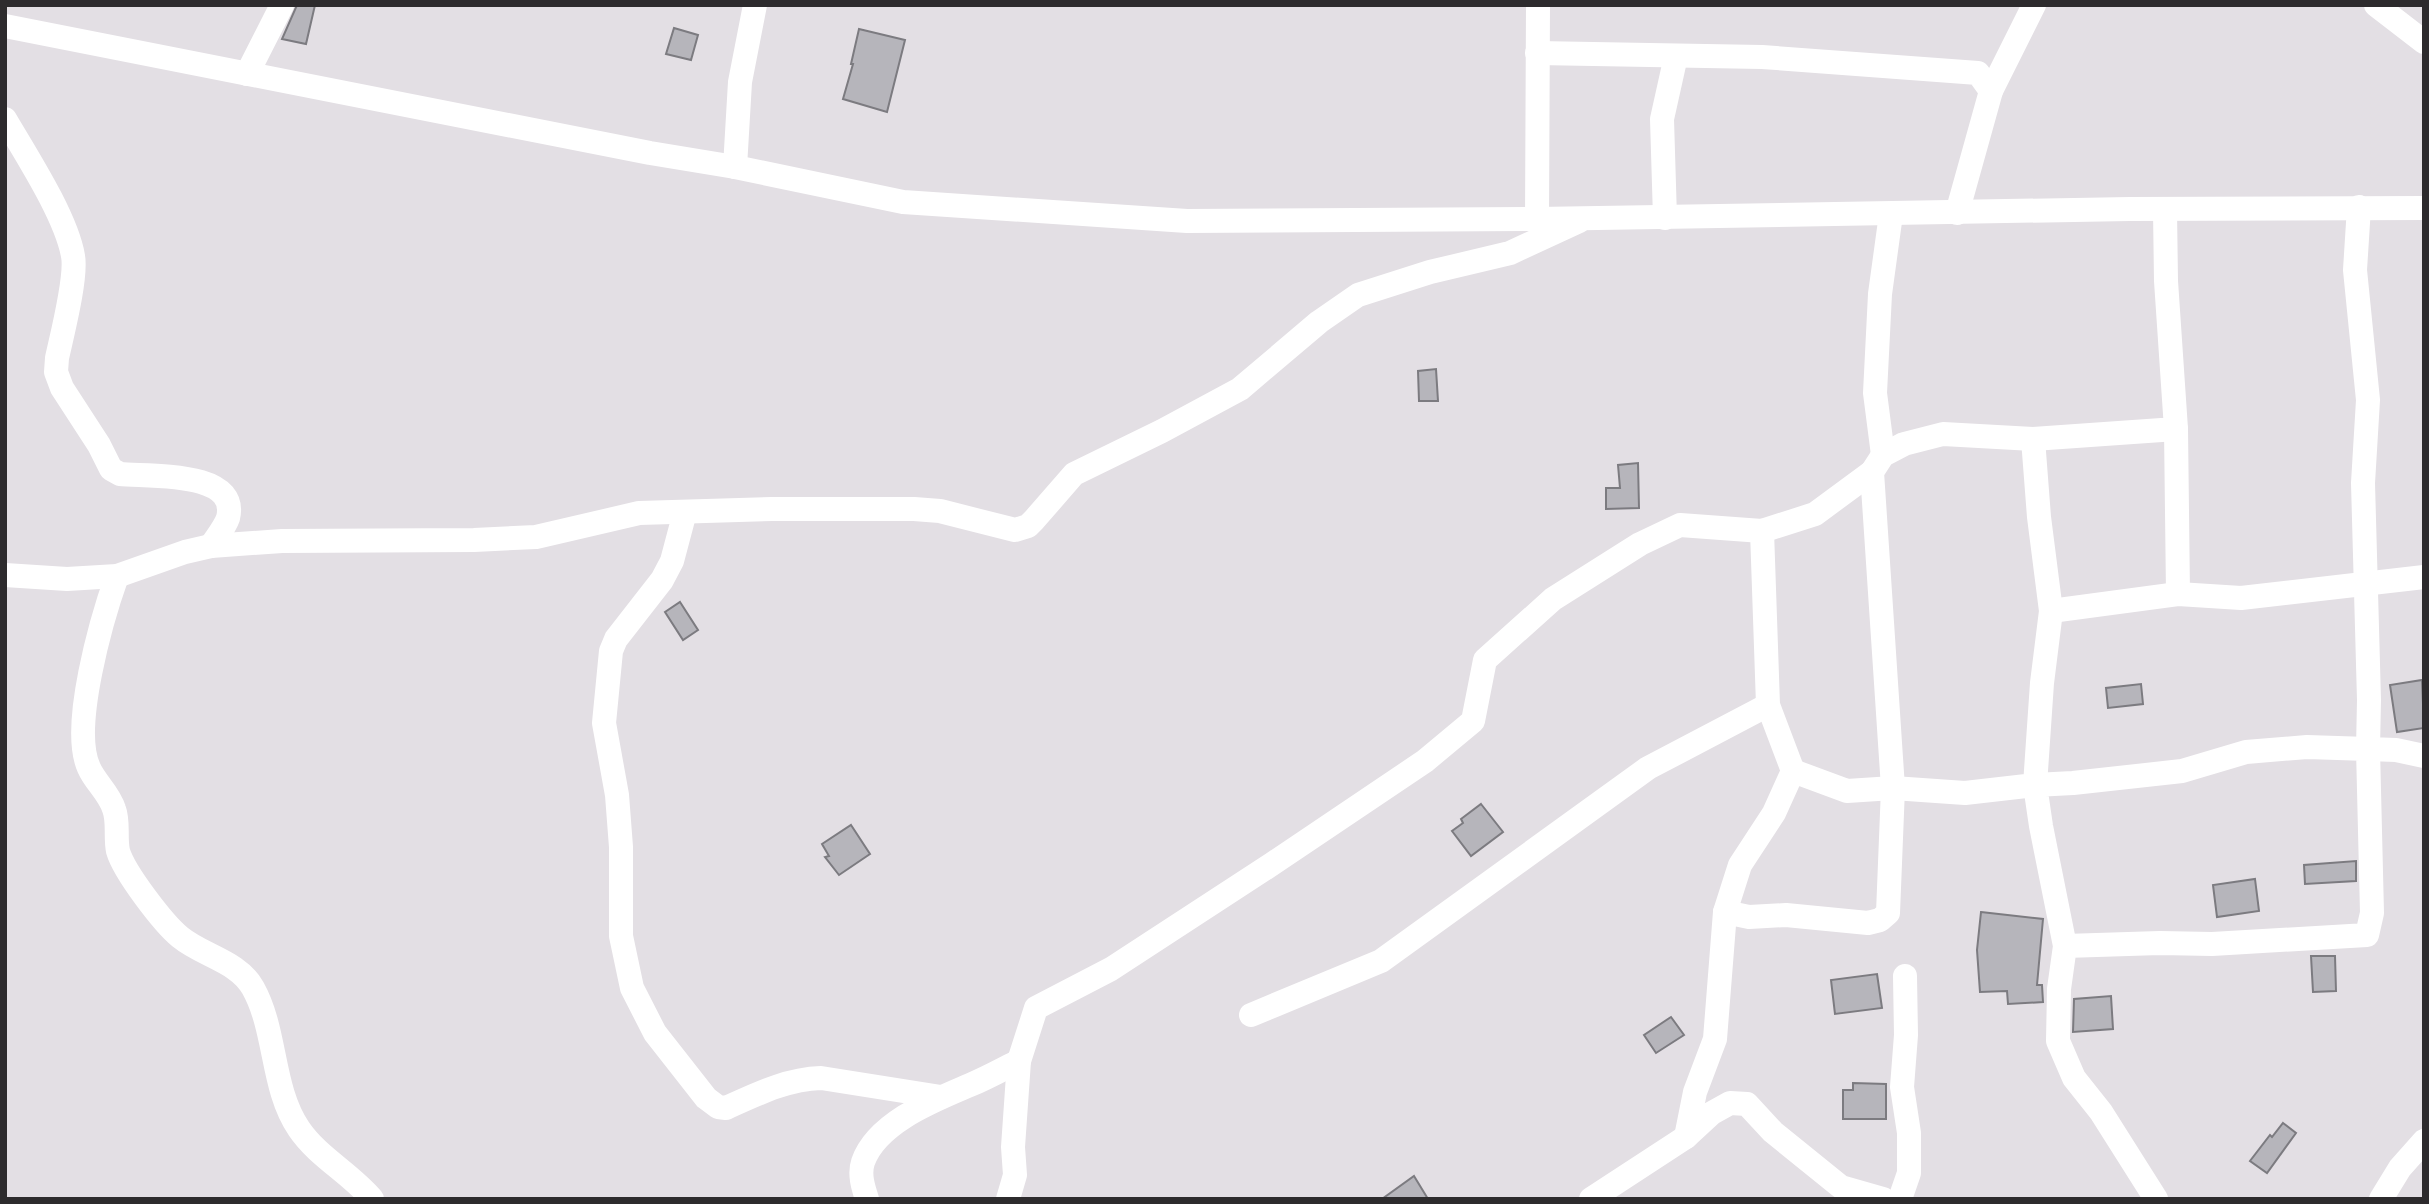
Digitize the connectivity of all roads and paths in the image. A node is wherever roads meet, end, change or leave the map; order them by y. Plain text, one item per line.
1 (282, 5) edge
2 (755, 5) edge
3 (1538, 5) edge
4 (2034, 5) edge
5 (2377, 5) edge
6 (5, 26) edge
7 (2424, 41) edge
8 (1537, 53) junction
9 (1676, 56) junction
10 (247, 74) junction
11 (1991, 91) junction
12 (5, 119) edge
13 (735, 167) junction
14 (2359, 207) junction
15 (2424, 208) edge
16 (2165, 210) junction
17 (1957, 213) junction
18 (1891, 214) junction
19 (1665, 218) junction
20 (1537, 219) junction
21 (1583, 219) junction
22 (2176, 429) junction
23 (2033, 439) junction
24 (1877, 464) junction
25 (685, 512) junction
26 (1762, 531) junction
27 (211, 546) junction
28 (5, 575) edge
29 (117, 576) junction
30 (2424, 577) edge
31 (2366, 582) junction
32 (2178, 594) junction
33 (2050, 611) junction
34 (1768, 705) junction
35 (2368, 749) junction
36 (2424, 755) edge
37 (1793, 771) junction
38 (2035, 785) junction
39 (1894, 788) junction
40 (1725, 912) junction
41 (2065, 946) junction
42 (1905, 976) dead end
43 (1251, 1015) dead end
44 (1019, 1061) junction
45 (941, 1097) junction
46 (1686, 1137) junction
47 (2424, 1141) edge
48 (2391, 1196) edge
49 (372, 1199) edge
50 (867, 1199) edge
51 (1008, 1199) edge
52 (1591, 1199) edge
53 (1883, 1199) edge
54 (1900, 1199) edge
55 (2156, 1199) edge

1 - 10 street
2 - 13 street
3 - 8 street
4 - 11 street
5 - 7 street
6 - 10 street
8 - 9 street
8 - 20 street
9 - 11 street
9 - 19 street
10 - 13 street
11 - 17 street
12 - 27 street
13 - 20 street
14 - 15 street
14 - 16 street
14 - 31 street
16 - 17 street
16 - 22 street
17 - 18 street
18 - 19 street
18 - 24 street
19 - 21 street
20 - 21 street
21 - 25 street
22 - 23 street
22 - 32 street
23 - 24 street
23 - 33 street
24 - 26 street
24 - 39 street
25 - 27 street
25 - 45 street
26 - 34 street
26 - 44 street
27 - 29 street
28 - 29 street
29 - 49 street
30 - 31 street
31 - 32 street
31 - 35 street
32 - 33 street
33 - 38 street
34 - 37 street
34 - 43 street
35 - 36 street
35 - 38 street
35 - 41 street
37 - 39 street
37 - 40 street
38 - 39 street
38 - 41 street
39 - 40 street
40 - 46 street
41 - 55 street
42 - 54 street
44 - 45 street
44 - 51 street
45 - 50 street
46 - 52 street
46 - 53 street
47 - 48 street

